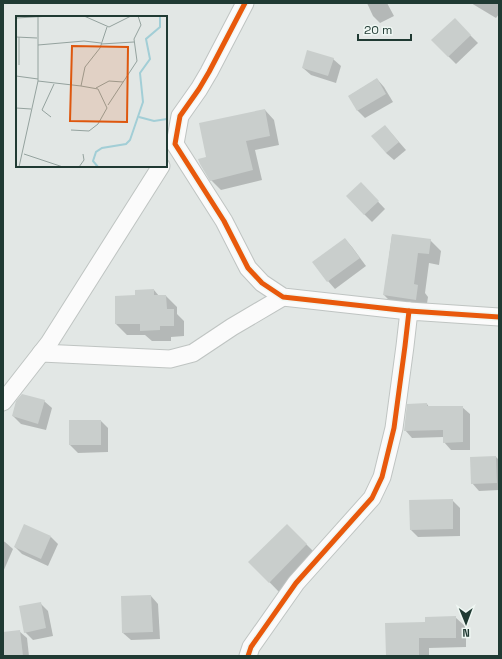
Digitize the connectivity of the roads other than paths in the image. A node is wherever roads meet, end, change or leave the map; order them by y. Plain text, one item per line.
1 (245, 3) edge
2 (170, 151) edge
3 (160, 167) edge
4 (283, 297) junction
5 (409, 311) junction
6 (499, 317) edge
7 (41, 353) junction
8 (3, 402) edge
9 (248, 656) edge

1 - 2 street
2 - 4 street
3 - 7 street
4 - 5 street
4 - 7 street
5 - 6 street
5 - 9 street
7 - 8 street

